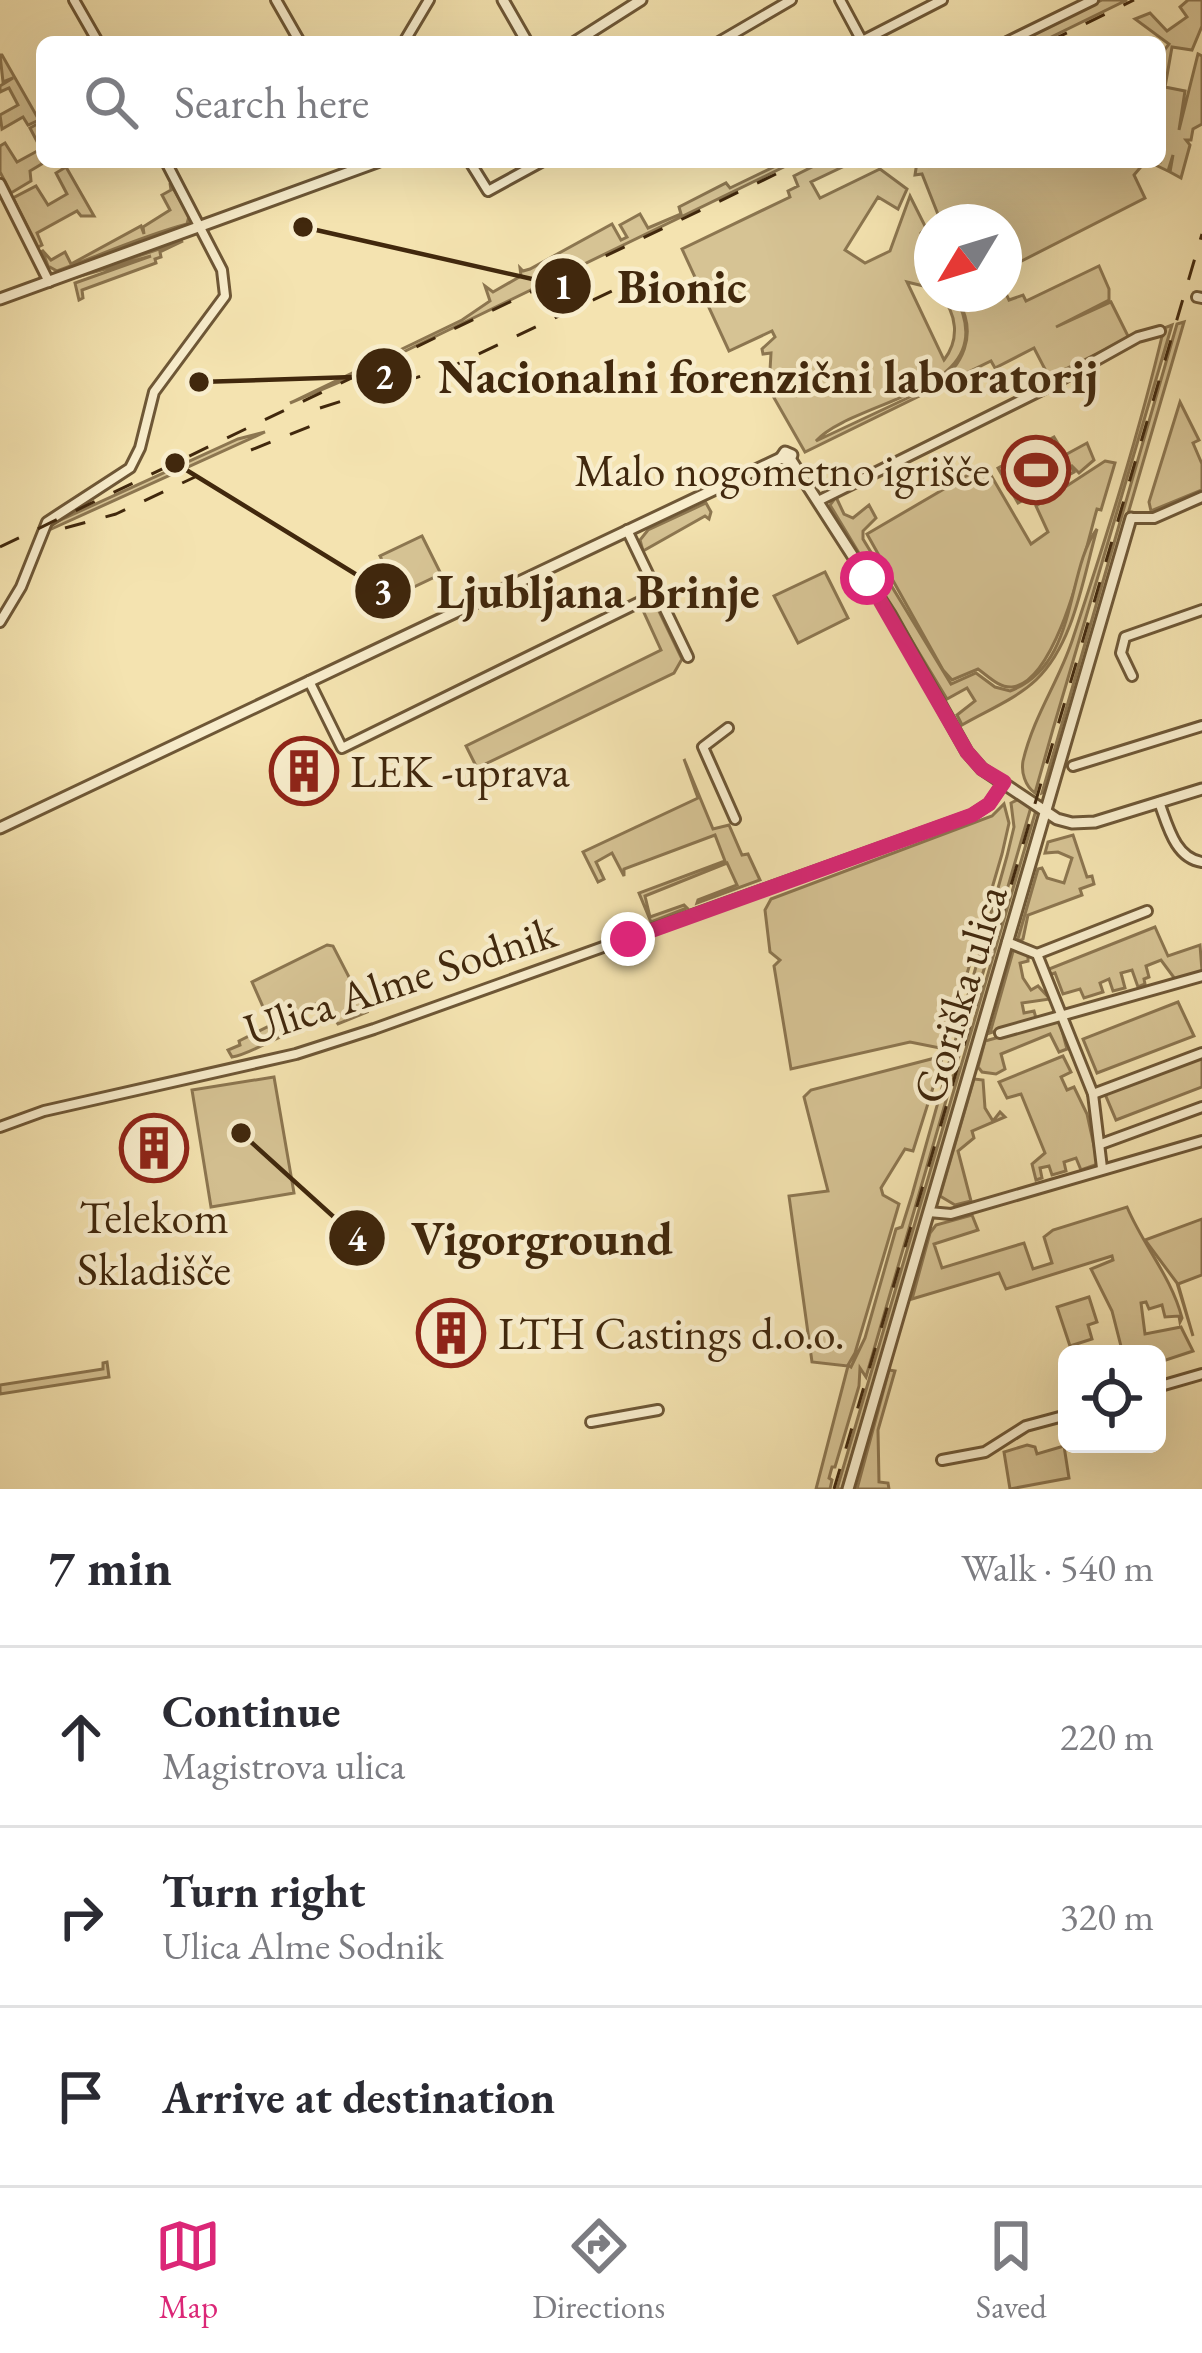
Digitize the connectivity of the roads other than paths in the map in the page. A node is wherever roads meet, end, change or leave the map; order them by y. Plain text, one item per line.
1 (74, 0) edge
2 (276, 0) edge
3 (429, 0) edge
4 (503, 0) edge
5 (640, 0) edge
6 (791, 0) edge
7 (840, 0) edge
8 (941, 0) edge
9 (1093, 0) edge
10 (95, 36) edge
11 (297, 36) edge
12 (408, 36) edge
13 (524, 36) edge
14 (584, 36) edge
15 (729, 36) edge
16 (860, 36) edge
17 (873, 36) edge
18 (1019, 36) edge
19 (169, 168) edge
20 (359, 168) edge
21 (474, 168) edge
22 (530, 168) edge
23 (0, 184) edge
24 (201, 228) junction
25 (49, 282) junction
26 (0, 299) edge
27 (1160, 331) dead end
28 (1202, 496) edge
29 (818, 501) junction
30 (1132, 518) joint
31 (627, 530) junction
32 (656, 594) junction
33 (1202, 610) edge
34 (0, 622) edge
35 (688, 657) dead end
36 (1132, 676) dead end
37 (309, 682) junction
38 (1202, 726) edge
39 (728, 728) dead end
40 (1073, 766) dead end
41 (1004, 782) junction
42 (1202, 789) edge
43 (1159, 802) junction
44 (1048, 812) junction
45 (735, 819) dead end
46 (0, 828) edge
47 (1202, 862) edge
48 (1148, 911) dead end
49 (1007, 942) junction
50 (1037, 954) junction
51 (1202, 976) edge
52 (1061, 1015) junction
53 (1000, 1033) dead end
54 (1202, 1053) edge
55 (1094, 1094) junction
56 (1202, 1107) edge
57 (0, 1127) edge
58 (1202, 1142) edge
59 (1100, 1144) junction
60 (1102, 1168) junction
61 (928, 1212) junction
62 (1202, 1374) edge
63 (1166, 1385) edge
64 (658, 1410) dead end
65 (1058, 1417) edge
66 (591, 1422) dead end
67 (942, 1460) dead end
68 (848, 1489) edge

1 - 10 street
2 - 11 street
3 - 12 street
4 - 13 street
5 - 14 street
6 - 15 street
7 - 16 street
8 - 17 street
9 - 18 street
19 - 24 street
20 - 24 street
21 - 22 street
23 - 25 street
24 - 25 street
24 - 34 street
25 - 26 street
27 - 29 street
28 - 30 street
29 - 31 street
29 - 41 street
30 - 44 street, Goriška ulica
31 - 32 street
31 - 37 street
32 - 35 street
32 - 37 street
33 - 36 street
37 - 46 street
38 - 40 street
39 - 45 street
41 - 44 street
41 - 57 street, Ulica Alme Sodnik
42 - 43 street
43 - 44 street
43 - 47 street
44 - 49 street, Goriška ulica
48 - 50 street
49 - 50 street
49 - 61 street, Goriška ulica
50 - 52 street
51 - 52 street
52 - 53 street
52 - 55 street
54 - 55 street
55 - 59 street
56 - 59 street
58 - 60 street
59 - 60 street
60 - 61 street
61 - 68 street, Goriška ulica
62 - 63 street
64 - 66 street
65 - 67 street

